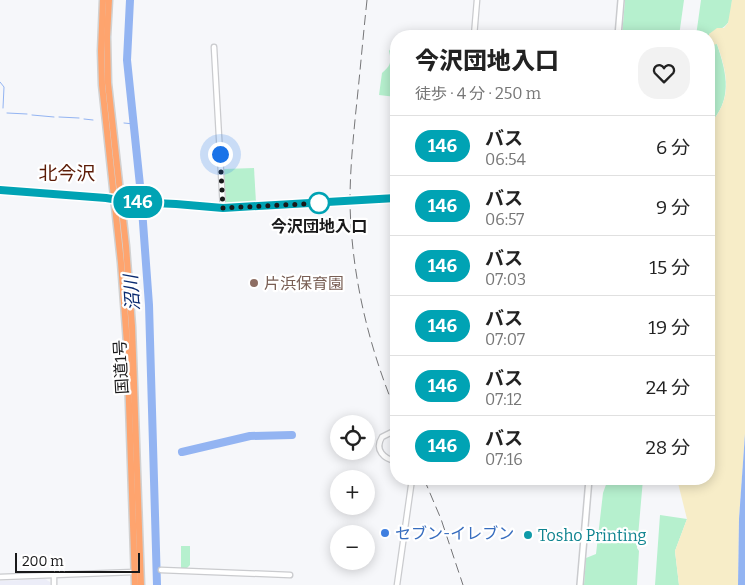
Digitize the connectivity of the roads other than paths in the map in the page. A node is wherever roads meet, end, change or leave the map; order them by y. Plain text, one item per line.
1 (102, 0) edge
2 (109, 0) edge
3 (477, 0) edge
4 (621, 0) edge
5 (474, 30) edge
6 (618, 30) edge
7 (214, 46) dead end
8 (0, 190) edge
9 (390, 198) edge
10 (118, 200) junction
11 (223, 208) junction
12 (390, 433) edge
13 (390, 459) edge
14 (411, 485) edge
15 (588, 485) edge
16 (161, 570) dead end
17 (134, 572) junction
18 (54, 575) junction
19 (290, 575) dead end
20 (0, 577) edge
21 (54, 585) edge
22 (135, 585) edge
23 (141, 585) edge
24 (397, 585) edge
25 (580, 585) edge

1 - 10 highway, 国道1号
2 - 10 highway, 国道1号
3 - 5 street
4 - 6 main road
7 - 11 street
8 - 10 street
9 - 11 street
10 - 11 street
10 - 17 highway, 国道1号
10 - 23 highway, 国道1号
12 - 13 street
14 - 24 street
15 - 25 main road
16 - 19 street
17 - 18 street
17 - 22 highway, 国道1号
18 - 20 street
18 - 21 street

